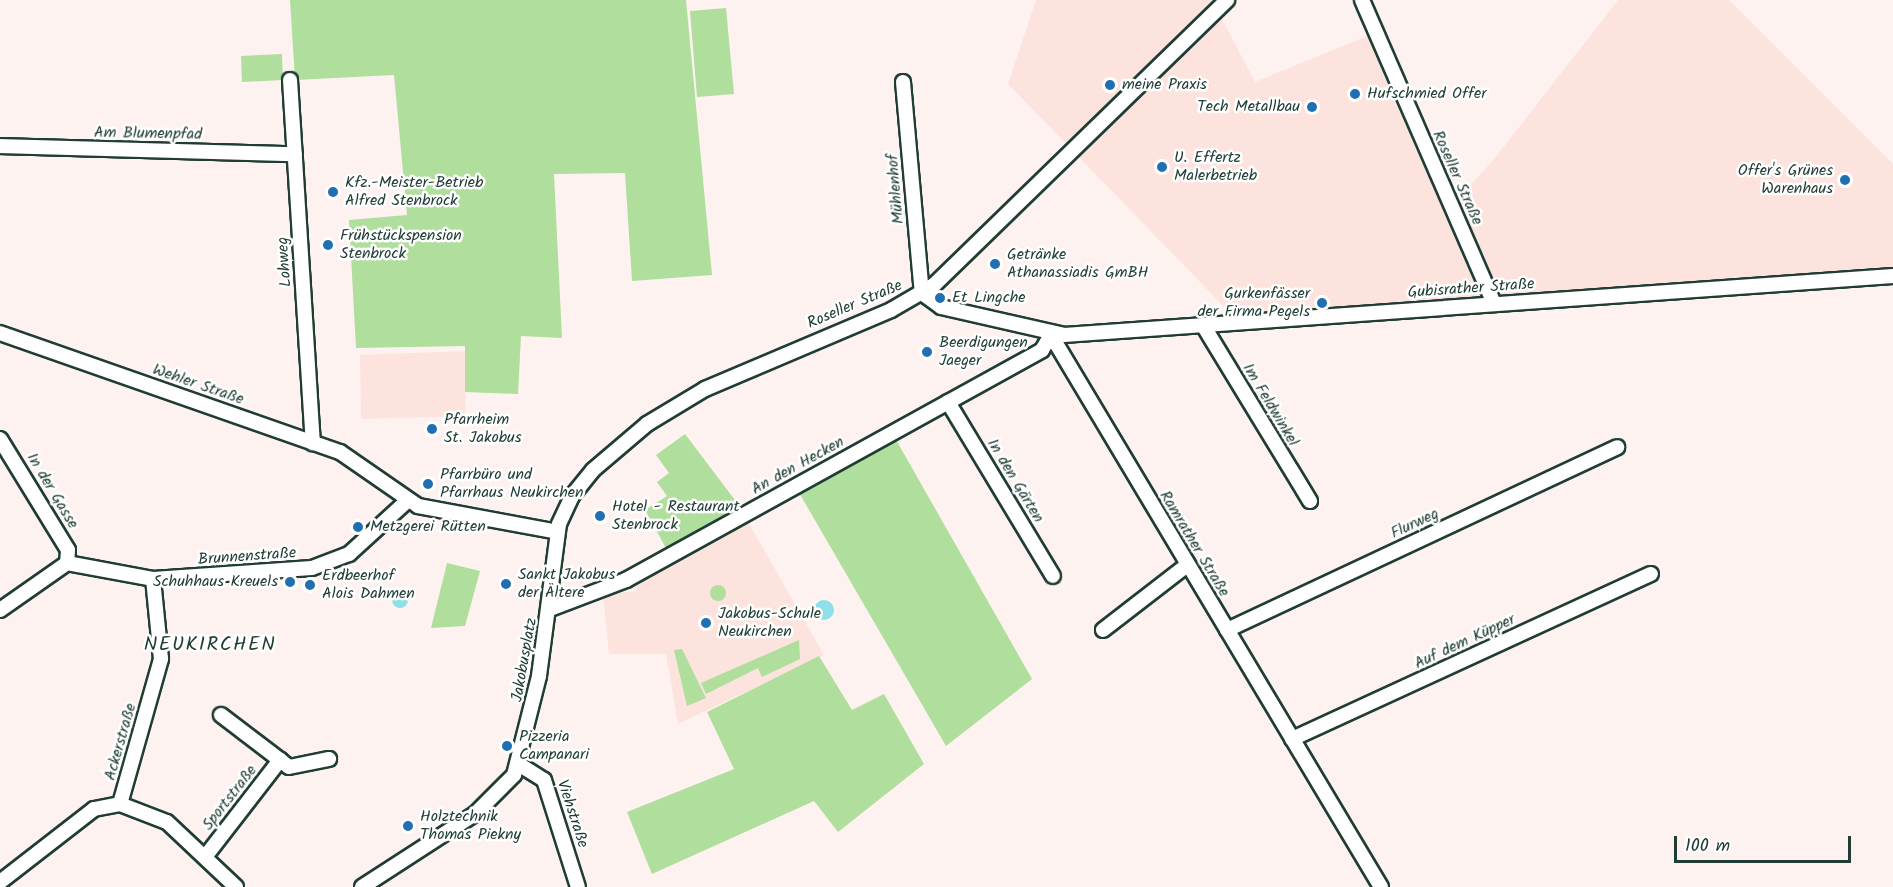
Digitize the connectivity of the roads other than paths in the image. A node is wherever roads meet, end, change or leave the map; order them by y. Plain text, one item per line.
1 (1227, 0) edge
2 (1362, 0) edge
3 (290, 80) dead end
4 (903, 81) dead end
5 (0, 146) edge
6 (295, 154) junction
7 (1893, 276) edge
8 (922, 293) junction
9 (1494, 303) junction
10 (1203, 325) junction
11 (0, 333) edge
12 (1051, 335) junction
13 (948, 402) junction
14 (0, 439) edge
15 (313, 443) junction
16 (1617, 447) dead end
17 (407, 501) junction
18 (1310, 501) dead end
19 (558, 532) junction
20 (67, 563) junction
21 (1187, 565) junction
22 (1651, 574) dead end
23 (1053, 576) dead end
24 (153, 579) junction
25 (550, 609) junction
26 (0, 610) edge
27 (1103, 630) dead end
28 (1227, 630) junction
29 (221, 715) dead end
30 (1292, 739) junction
31 (329, 759) dead end
32 (280, 760) junction
33 (520, 765) junction
34 (120, 804) junction
35 (205, 857) junction
36 (0, 882) edge
37 (236, 887) edge
38 (363, 887) edge
39 (578, 887) edge
40 (1382, 887) edge

1 - 8 street, Roseller Straße
2 - 9 street, Roseller Straße
3 - 6 street, Lohweg
4 - 8 street, Mühlenhof
5 - 6 street, Am Blumenpfad
6 - 15 street, Lohweg
7 - 9 street, Gubisrather Straße
8 - 12 street
8 - 19 street, Roseller Straße
9 - 10 street, Gubisrather Straße
10 - 12 street, Gubisrather Straße
10 - 18 street, Im Feldwinkel
11 - 15 street, Wehler Straße
12 - 13 street, An den Hecken
12 - 21 street, Ramrather Straße
13 - 23 street, In den Gärten
13 - 25 street, An den Hecken
14 - 20 street, In der Gasse
15 - 17 street, Wehler Straße
16 - 28 street, Flurweg
17 - 19 street
17 - 24 street, Brunnenstraße
19 - 25 street, Jakobusplatz
20 - 24 street, Brunnenstraße
20 - 26 street
21 - 27 street
21 - 28 street, Ramrather Straße
22 - 30 street, Auf dem Küpper
24 - 34 street, Ackerstraße
25 - 33 street, Jakobusplatz
28 - 30 street, Ramrather Straße
29 - 32 street, Sportstraße
30 - 40 street, Ramrather Straße
31 - 32 street, Sportstraße
32 - 35 street, Sportstraße
33 - 38 street
33 - 39 street, Viehstraße
34 - 35 street, Sportstraße
34 - 36 street, Ackerstraße
35 - 37 street, Sportstraße

